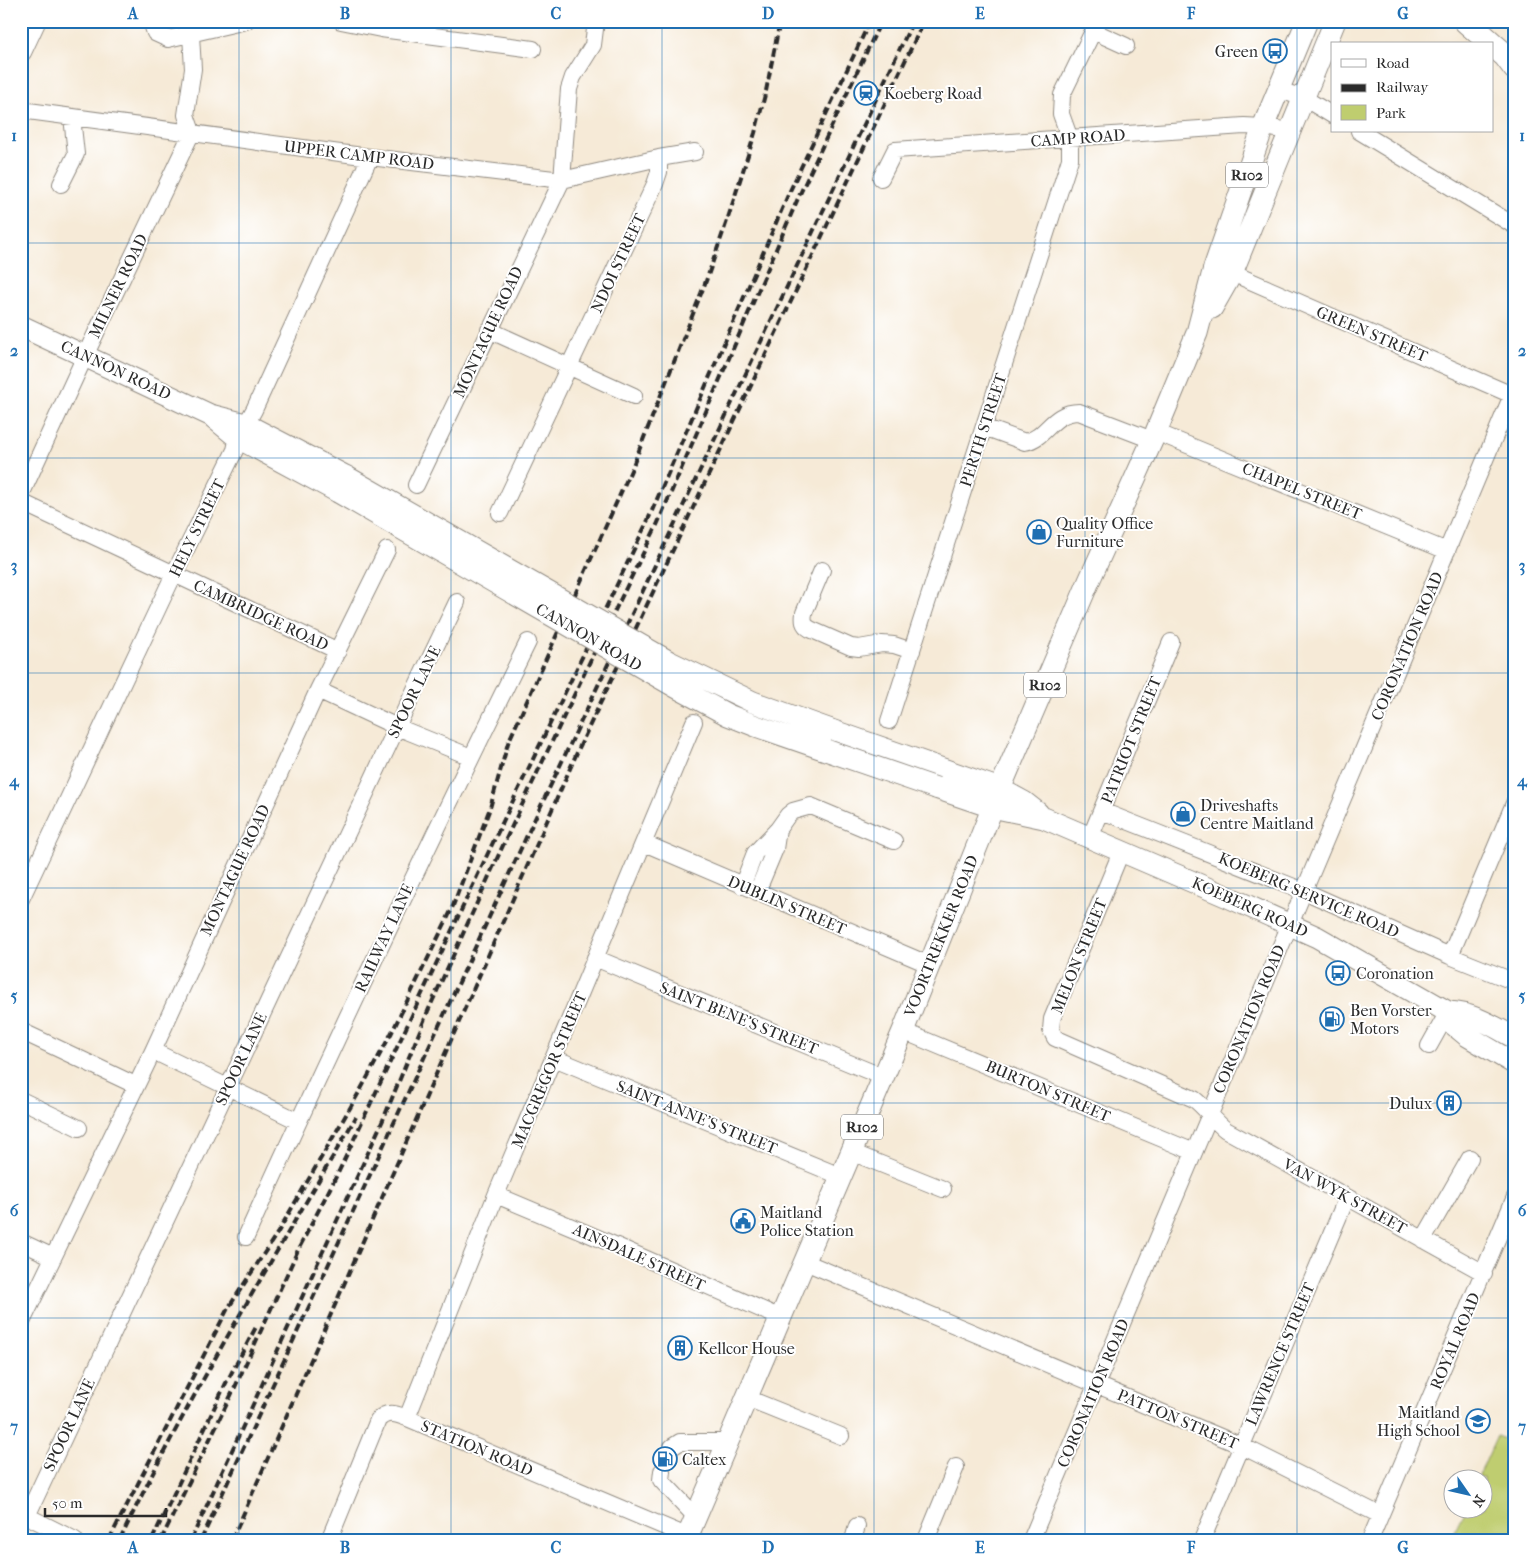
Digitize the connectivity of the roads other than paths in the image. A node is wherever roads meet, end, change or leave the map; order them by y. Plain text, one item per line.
1 (35, 21) edge
2 (151, 21) edge
3 (246, 21) edge
4 (341, 21) edge
5 (596, 21) edge
6 (1307, 21) edge
7 (1335, 21) edge
8 (1466, 21) edge
9 (382, 25) edge
10 (1095, 26) edge
11 (189, 28) edge
12 (1489, 42) edge
13 (1126, 46) dead end
14 (1494, 46) edge
15 (533, 49) dead end
16 (21, 51) edge
17 (1504, 55) edge
18 (1278, 90) junction
19 (1304, 98) junction
20 (21, 110) edge
21 (1331, 114) edge
22 (72, 117) junction
23 (1263, 127) junction
24 (1290, 131) junction
25 (192, 132) junction
26 (1360, 132) edge
27 (1070, 139) junction
28 (695, 152) dead end
29 (370, 156) junction
30 (659, 158) junction
31 (881, 178) dead end
32 (562, 180) junction
33 (61, 184) dead end
34 (1515, 226) edge
35 (1232, 273) junction
36 (21, 326) edge
37 (489, 330) junction
38 (1197, 333) junction
39 (85, 356) junction
40 (568, 367) junction
41 (1513, 392) edge
42 (634, 396) dead end
43 (984, 427) junction
44 (242, 431) junction
45 (1154, 436) junction
46 (416, 485) dead end
47 (21, 495) edge
48 (21, 502) edge
49 (500, 514) dead end
50 (387, 550) dead end
51 (1448, 551) junction
52 (822, 570) dead end
53 (174, 574) junction
54 (457, 602) dead end
55 (528, 642) dead end
56 (1171, 642) dead end
57 (338, 651) junction
58 (912, 651) junction
59 (318, 690) junction
60 (889, 721) dead end
61 (694, 722) dead end
62 (397, 727) junction
63 (471, 757) junction
64 (996, 798) junction
65 (1515, 801) edge
66 (1102, 811) junction
67 (778, 829) junction
68 (1090, 838) junction
69 (894, 841) dead end
70 (644, 843) junction
71 (1122, 852) junction
72 (742, 886) junction
73 (1304, 891) junction
74 (757, 892) junction
75 (21, 898) edge
76 (1290, 924) junction
77 (1450, 956) junction
78 (595, 958) junction
79 (930, 965) junction
80 (1515, 982) edge
81 (1448, 1012) junction
82 (21, 1031) edge
83 (903, 1031) junction
84 (1515, 1038) edge
85 (1429, 1046) dead end
86 (152, 1050) junction
87 (554, 1058) junction
88 (1515, 1064) edge
89 (883, 1077) junction
90 (135, 1085) junction
91 (228, 1087) junction
92 (21, 1100) edge
93 (1210, 1114) junction
94 (298, 1121) junction
95 (79, 1128) dead end
96 (851, 1152) junction
97 (1194, 1152) junction
98 (1470, 1158) dead end
99 (840, 1176) junction
100 (943, 1189) dead end
101 (496, 1195) junction
102 (1347, 1197) junction
103 (1515, 1197) edge
104 (246, 1237) dead end
105 (1423, 1240) junction
106 (21, 1242) edge
107 (53, 1257) junction
108 (805, 1262) junction
109 (1484, 1274) junction
110 (781, 1318) junction
111 (21, 1324) edge
112 (1097, 1384) junction
113 (747, 1398) junction
114 (407, 1418) junction
115 (840, 1436) dead end
116 (728, 1442) junction
117 (1242, 1446) junction
118 (672, 1447) dead end
119 (956, 1467) dead end
120 (662, 1471) tunnel mouth
121 (24, 1514) edge
122 (1380, 1515) junction
123 (691, 1533) edge
124 (74, 1540) edge
125 (329, 1540) edge
126 (926, 1540) edge
127 (1031, 1540) edge
128 (1202, 1540) edge
129 (1370, 1540) edge

1 - 16 main road
2 - 11 street
3 - 11 street
4 - 9 street
5 - 32 street
6 - 18 main road, VOORTREKKER ROAD / R102
7 - 19 main road, VOORTREKKER ROAD / R102
8 - 12 highway
9 - 15 street
10 - 13 street
10 - 27 street
11 - 25 street
14 - 17 highway
18 - 19 street
18 - 23 main road, VOORTREKKER ROAD / R102
19 - 21 street
19 - 24 main road, VOORTREKKER ROAD / R102
20 - 22 street, UPPER CAMP ROAD
22 - 25 street, UPPER CAMP ROAD
22 - 33 street
23 - 24 street, CAMP ROAD
23 - 27 street, CAMP ROAD
23 - 38 main road, VOORTREKKER ROAD / R102
24 - 35 main road, VOORTREKKER ROAD / R102
25 - 29 street, UPPER CAMP ROAD
25 - 39 street, MILNER ROAD
26 - 34 street
27 - 31 street, CAMP ROAD
27 - 43 street, PERTH STREET
28 - 30 street, UPPER CAMP ROAD
29 - 32 street, UPPER CAMP ROAD
29 - 44 street, HELY STREET
30 - 32 street, UPPER CAMP ROAD
30 - 40 street, NDOI STREET
32 - 37 street, MONTAGUE ROAD
35 - 38 main road, VOORTREKKER ROAD / R102
35 - 41 street, GREEN STREET
36 - 39 main road, CANNON ROAD
37 - 40 street
37 - 46 street, MONTAGUE ROAD
38 - 45 main road, VOORTREKKER ROAD / R102
39 - 44 main road, CANNON ROAD
39 - 47 street, MILNER ROAD
40 - 42 street
40 - 49 street, NDOI STREET
41 - 51 street, CORONATION ROAD
43 - 45 street, CHAPEL STREET
43 - 58 street, PERTH STREET
44 - 53 street, HELY STREET
44 - 64 main road, CANNON ROAD, bridge
45 - 51 street, CHAPEL STREET
45 - 64 main road, VOORTREKKER ROAD / R102
48 - 53 street, CAMBRIDGE ROAD
50 - 57 street, MONTAGUE ROAD
51 - 73 street, CORONATION ROAD
52 - 58 street
53 - 57 street, CAMBRIDGE ROAD
53 - 75 street, HELY STREET
54 - 62 street, SPOOR LANE
55 - 63 street, RAILWAY LANE
56 - 66 street, PATRIOT STREET
57 - 59 street, MONTAGUE ROAD
58 - 60 street, PERTH STREET
59 - 62 street
59 - 86 street, MONTAGUE ROAD
61 - 70 street, MACGREGOR STREET
62 - 63 street
62 - 91 street, SPOOR LANE
63 - 94 street, RAILWAY LANE
64 - 68 main road, KOEBERG ROAD
64 - 79 main road, VOORTREKKER ROAD / R102
65 - 77 street
66 - 68 street, PATRIOT STREET
66 - 73 street, KOEBERG SERVICE ROAD
67 - 69 street
67 - 72 street
67 - 74 street
68 - 71 main road, KOEBERG ROAD
70 - 72 street, DUBLIN STREET
70 - 78 street, MACGREGOR STREET
71 - 76 main road, KOEBERG ROAD
71 - 93 street, MELON STREET
72 - 74 street, DUBLIN STREET
73 - 76 street, CORONATION ROAD
73 - 77 street, KOEBERG SERVICE ROAD
74 - 79 street, DUBLIN STREET
76 - 81 main road, KOEBERG ROAD
76 - 93 street, CORONATION ROAD
77 - 80 street, KOEBERG SERVICE ROAD
78 - 87 street, MACGREGOR STREET
78 - 89 street, SAINT BENE'S STREET
79 - 83 main road, VOORTREKKER ROAD / R102
81 - 84 main road, KOEBERG ROAD
81 - 85 street
81 - 88 main road, KOEBERG ROAD
82 - 90 street
83 - 89 main road, VOORTREKKER ROAD / R102
83 - 97 street, BURTON STREET
86 - 90 street, MONTAGUE ROAD
86 - 91 street
87 - 99 street, SAINT ANNE'S STREET
87 - 101 street, MACGREGOR STREET
89 - 96 main road, VOORTREKKER ROAD / R102
90 - 107 street, MONTAGUE ROAD
91 - 94 street
91 - 121 street, SPOOR LANE
92 - 95 street
93 - 97 street, CORONATION ROAD
93 - 102 street, VAN WYK STREET
94 - 104 street, RAILWAY LANE
96 - 99 main road, VOORTREKKER ROAD / R102
96 - 100 street
97 - 112 street, CORONATION ROAD
98 - 105 street
99 - 108 main road, VOORTREKKER ROAD / R102
101 - 110 street, AINSDALE STREET
101 - 114 street, MACGREGOR STREET
102 - 105 street, VAN WYK STREET
102 - 117 street, LAWRENCE STREET
103 - 109 street, ROYAL ROAD
105 - 109 street, VAN WYK STREET
106 - 107 street
107 - 111 street, MONTAGUE ROAD
108 - 110 main road, VOORTREKKER ROAD / R102
108 - 112 street, PATTON STREET
109 - 122 street, ROYAL ROAD
110 - 113 main road, VOORTREKKER ROAD / R102
112 - 117 street, PATTON STREET
112 - 127 street, CORONATION ROAD
113 - 115 street
113 - 116 main road, VOORTREKKER ROAD / R102
114 - 123 street, STATION ROAD
114 - 125 street, STATION ROAD
116 - 118 street
116 - 123 main road, VOORTREKKER ROAD / R102
117 - 122 street, PATTON STREET
117 - 128 street, LAWRENCE STREET
119 - 126 street
120 - 123 street
121 - 124 street
122 - 129 street, ROYAL ROAD

